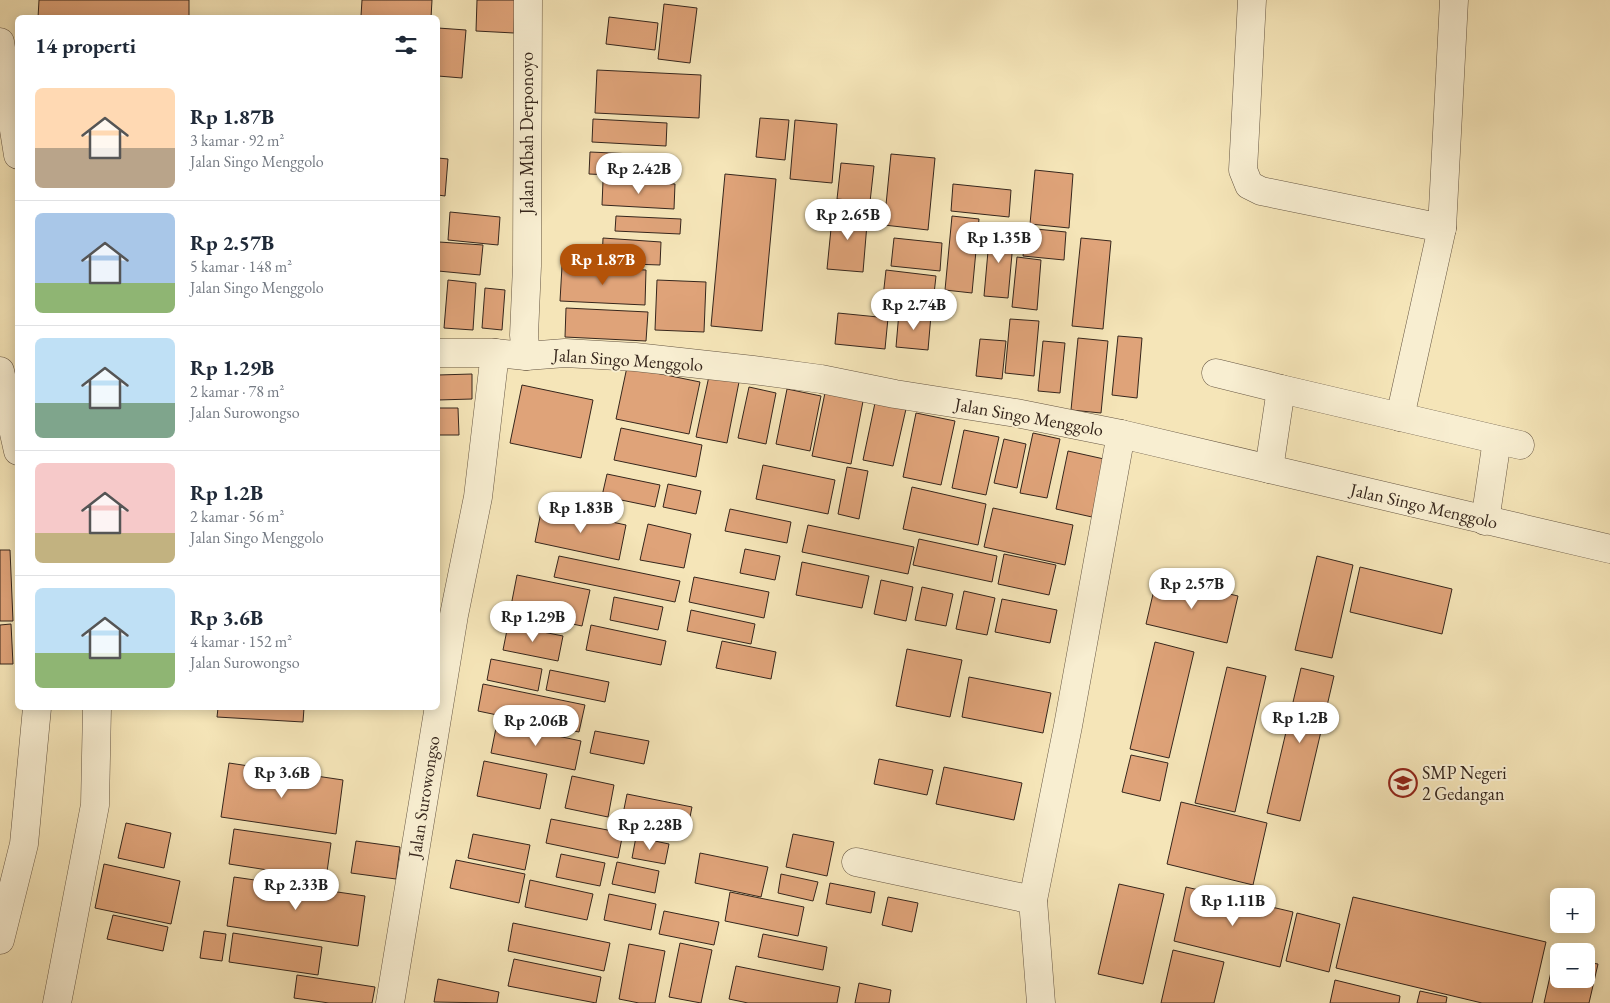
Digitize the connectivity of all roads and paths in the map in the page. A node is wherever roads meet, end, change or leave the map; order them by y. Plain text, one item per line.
1 (528, 0) edge
2 (1252, 0) edge
3 (1454, 0) edge
4 (0, 42) edge
5 (15, 137) edge
6 (1442, 228) junction
7 (440, 353) edge
8 (495, 353) junction
9 (526, 356) junction
10 (5, 368) edge
11 (1216, 373) dead end
12 (1282, 389) junction
13 (1400, 417) junction
14 (15, 432) edge
15 (1128, 436) junction
16 (1269, 469) junction
17 (1485, 521) junction
18 (1610, 550) edge
19 (440, 700) edge
20 (37, 710) edge
21 (97, 710) edge
22 (438, 710) edge
23 (856, 862) dead end
24 (8, 877) edge
25 (1033, 900) junction
26 (0, 940) edge
27 (57, 1003) edge
28 (390, 1003) edge
29 (1041, 1003) edge

1 - 9 street, Jalan Mbah Derponoyo
2 - 6 street
3 - 6 street
4 - 5 street
6 - 13 street
7 - 8 street, Jalan Singo Menggolo
8 - 9 street, Jalan Singo Menggolo
8 - 19 street, Jalan Surowongso
9 - 15 street, Jalan Singo Menggolo
10 - 14 street
11 - 12 street
12 - 13 street
12 - 16 street
13 - 17 street
15 - 16 street, Jalan Singo Menggolo
15 - 25 street
16 - 17 street, Jalan Singo Menggolo
17 - 18 street, Jalan Singo Menggolo
20 - 24 street
21 - 27 street
22 - 28 street, Jalan Surowongso
23 - 25 street
24 - 26 street
25 - 29 street

